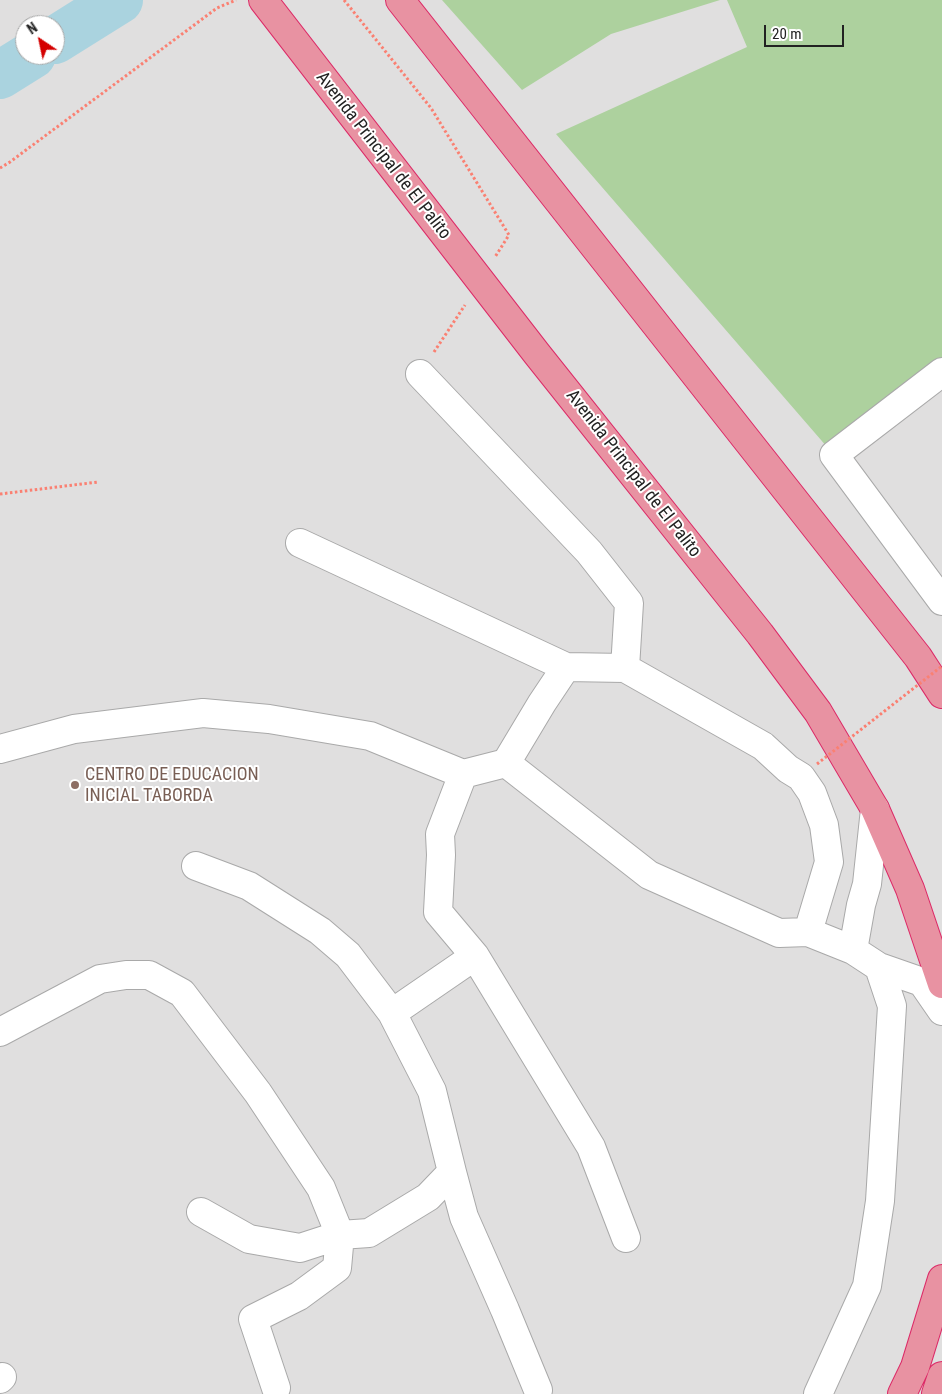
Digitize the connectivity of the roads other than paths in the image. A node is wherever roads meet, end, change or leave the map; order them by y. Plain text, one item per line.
1 (263, 0) edge
2 (403, 3) edge
3 (942, 372) edge
4 (420, 374) dead end
5 (300, 543) dead end
6 (942, 601) edge
7 (566, 667) junction
8 (625, 668) junction
9 (942, 694) edge
10 (0, 749) edge
11 (506, 763) junction
12 (463, 774) junction
13 (875, 809) junction
14 (196, 866) dead end
15 (808, 932) junction
16 (853, 950) junction
17 (475, 956) junction
18 (879, 967) junction
19 (942, 984) edge
20 (942, 1011) edge
21 (392, 1013) junction
22 (0, 1032) edge
23 (452, 1172) junction
24 (201, 1212) dead end
25 (340, 1235) junction
26 (626, 1238) dead end
27 (942, 1279) edge
28 (942, 1376) edge
29 (276, 1388) dead end
30 (538, 1390) dead end
31 (818, 1394) edge
32 (902, 1394) edge
33 (936, 1394) edge

1 - 13 highway, Avenida Principal de El Palito
2 - 9 highway
3 - 6 street
4 - 8 street
5 - 7 street
7 - 8 street
7 - 11 street
8 - 15 street
10 - 12 street
11 - 12 street
11 - 15 street
12 - 17 street
13 - 16 street
13 - 19 highway, Avenida Principal de El Palito
14 - 21 street
15 - 16 street
16 - 18 street
17 - 21 street
17 - 26 street
18 - 20 street
18 - 31 street
21 - 23 street
22 - 25 street
23 - 25 street
23 - 30 street
24 - 25 street
25 - 29 street
27 - 32 highway
28 - 33 highway

